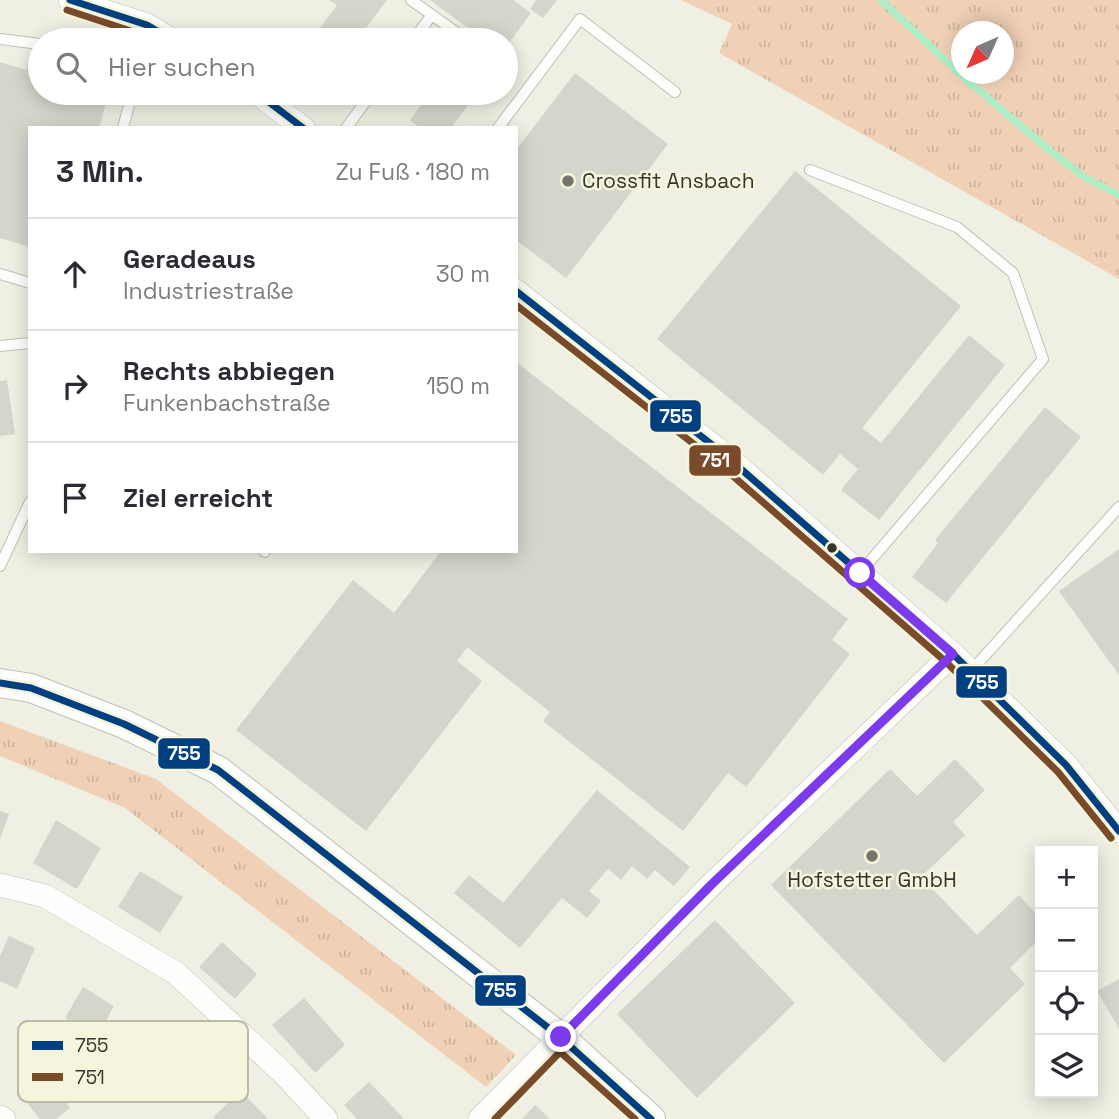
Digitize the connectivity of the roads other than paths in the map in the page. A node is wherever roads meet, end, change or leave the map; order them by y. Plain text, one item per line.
1 (70, 0) edge
2 (411, 0) edge
3 (432, 15) junction
4 (134, 28) edge
5 (422, 28) edge
6 (450, 28) edge
7 (0, 39) edge
8 (28, 42) edge
9 (676, 92) dead end
10 (518, 101) edge
11 (129, 105) edge
12 (273, 105) edge
13 (363, 105) edge
14 (515, 105) edge
15 (124, 126) edge
16 (300, 126) edge
17 (347, 126) edge
18 (500, 126) edge
19 (810, 170) dead end
20 (0, 274) edge
21 (28, 282) edge
22 (518, 293) edge
23 (28, 343) edge
24 (0, 346) edge
25 (28, 506) edge
26 (1119, 507) edge
27 (0, 566) edge
28 (860, 573) junction
29 (953, 654) junction
30 (971, 671) junction
31 (0, 683) edge
32 (1119, 831) edge
33 (0, 885) edge
34 (227, 1021) edge
35 (561, 1037) junction
36 (248, 1041) edge
37 (326, 1119) edge
38 (480, 1119) edge
39 (651, 1119) edge

1 - 4 street
2 - 3 lane
3 - 5 lane
3 - 6 lane
7 - 8 lane
9 - 10 lane
11 - 15 lane
12 - 16 street
13 - 17 lane
14 - 18 lane
19 - 28 lane
20 - 21 lane
22 - 28 street
23 - 24 lane
25 - 27 lane
26 - 30 lane
28 - 29 street
29 - 30 street
29 - 35 street
30 - 32 street
31 - 35 street
33 - 34 street
35 - 38 street
35 - 39 street
36 - 37 street

